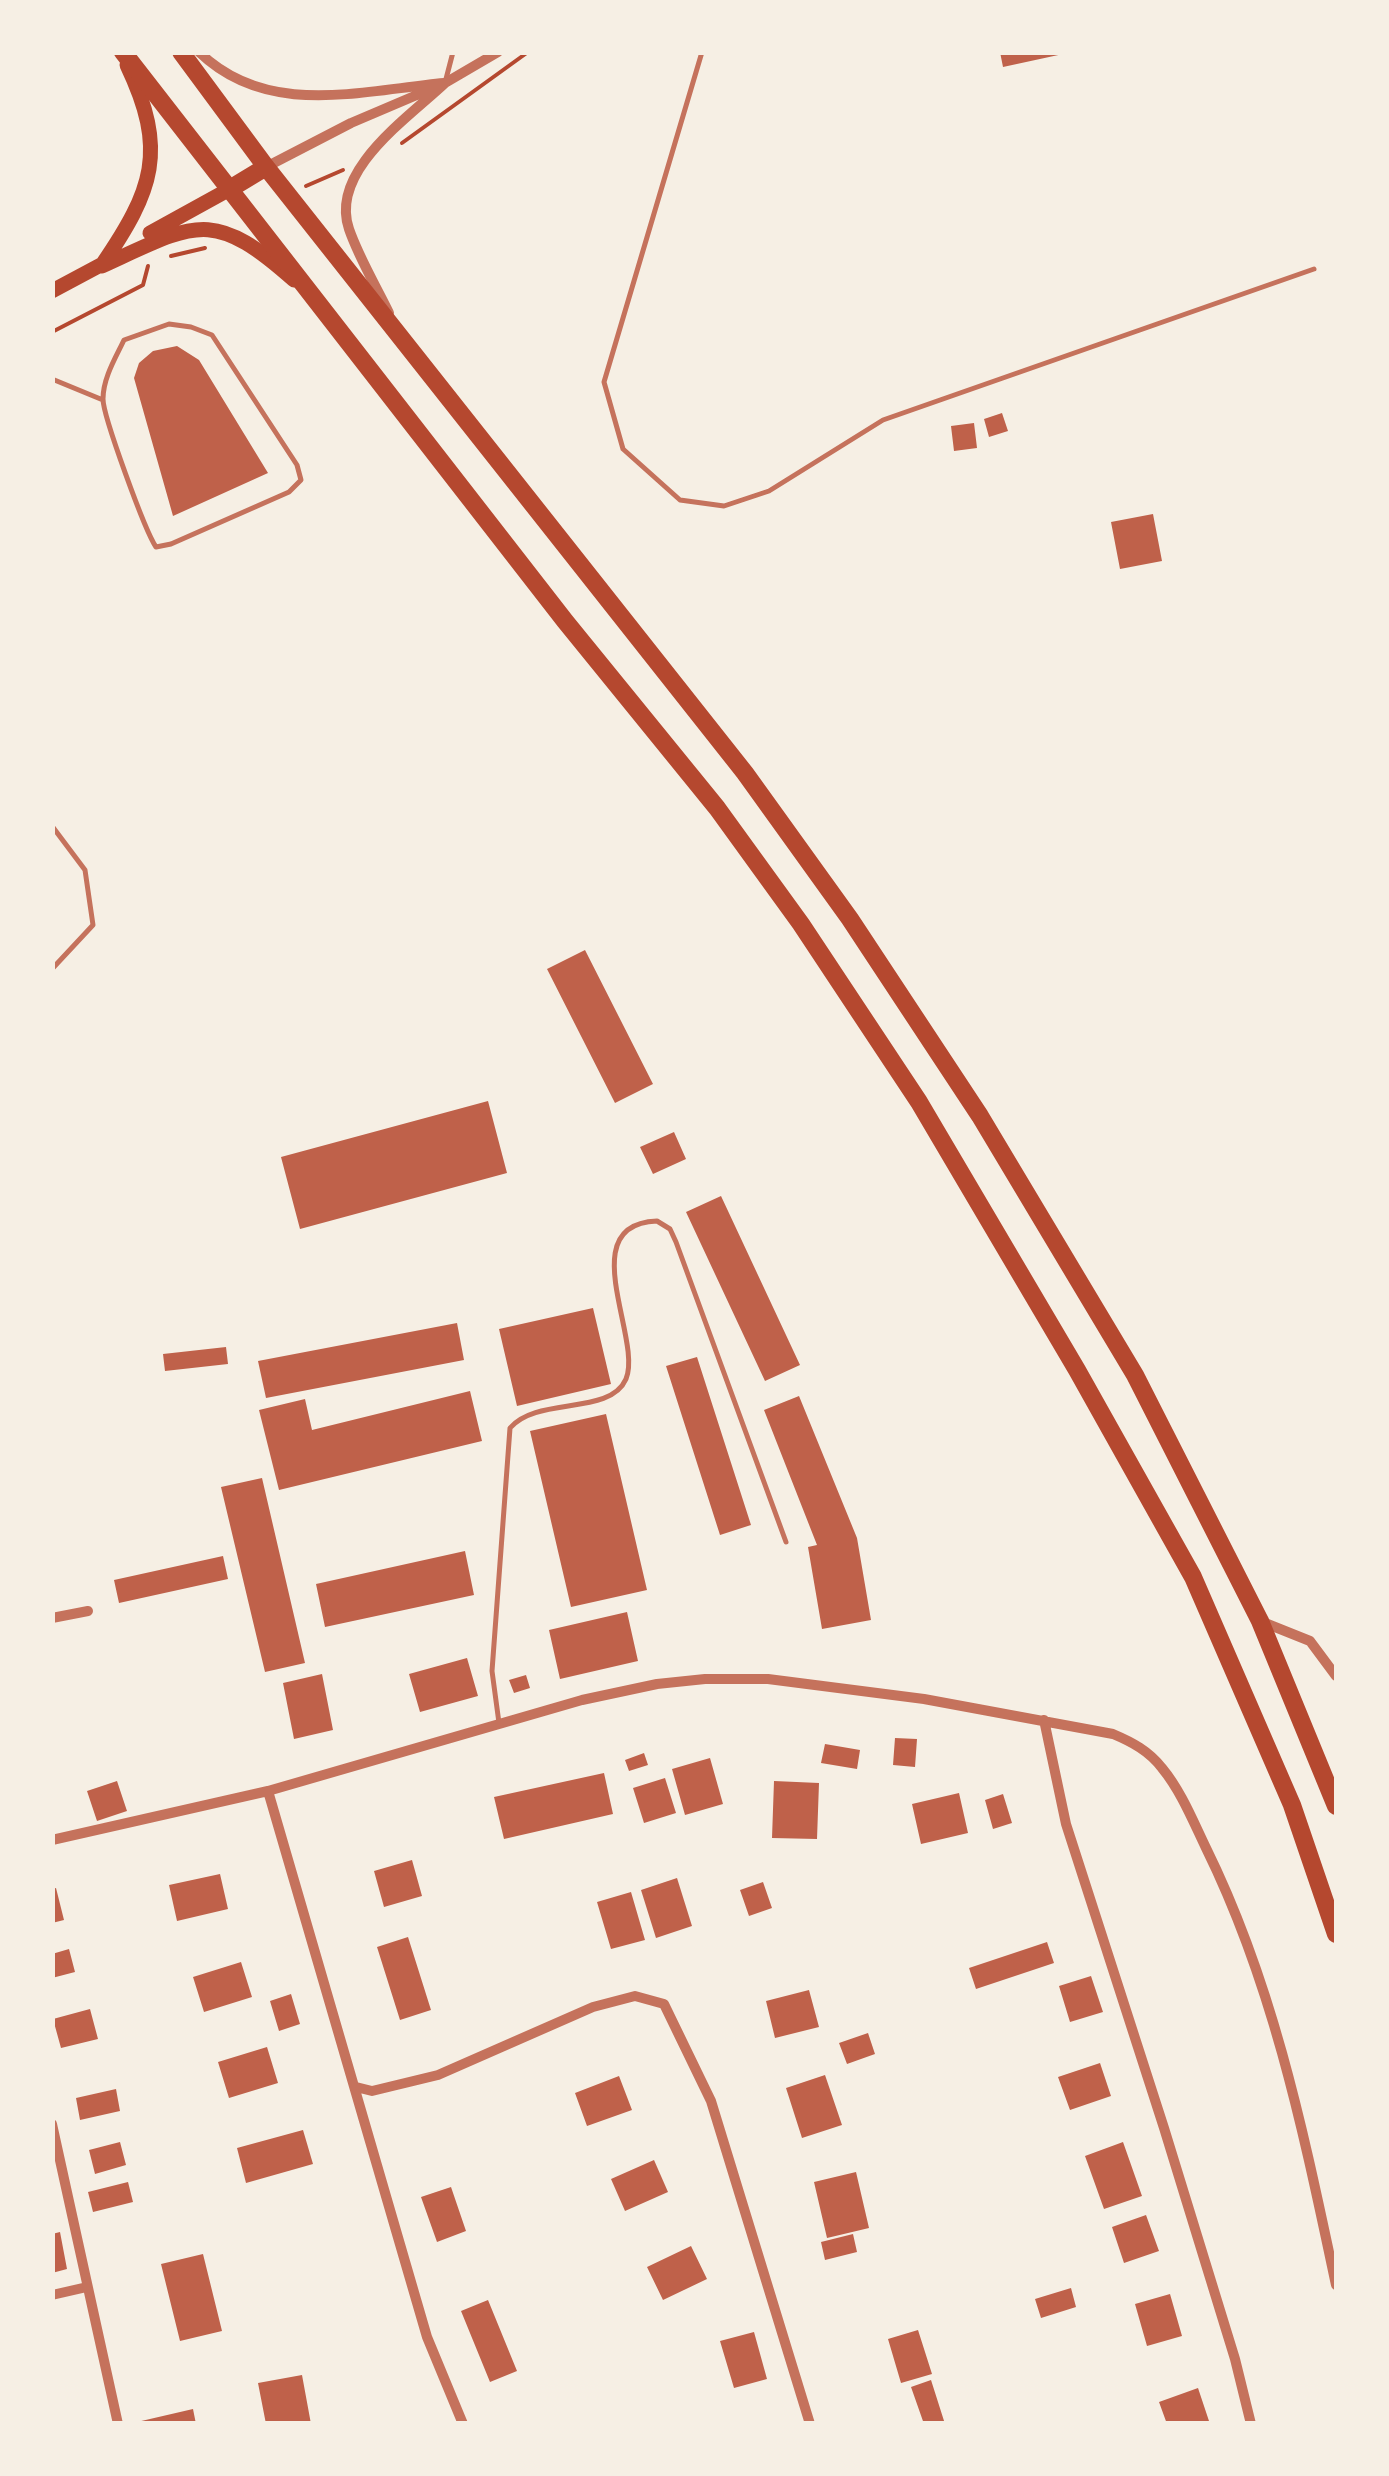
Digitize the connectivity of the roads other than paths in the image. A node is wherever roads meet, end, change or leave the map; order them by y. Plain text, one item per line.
1 (122, 52) edge
2 (181, 52) edge
3 (198, 52) edge
4 (452, 52) edge
5 (498, 52) edge
6 (702, 52) edge
7 (445, 83) junction
8 (266, 167) junction
9 (228, 190) junction
10 (102, 266) junction
11 (1314, 268) dead end
12 (52, 292) edge
13 (312, 296) junction
14 (398, 331) junction
15 (52, 380) edge
16 (103, 400) junction
17 (52, 826) edge
18 (52, 969) edge
19 (786, 1542) dead end
20 (88, 1610) dead end
21 (52, 1618) edge
22 (1260, 1620) junction
23 (1336, 1676) edge
24 (1044, 1720) junction
25 (499, 1723) junction
26 (268, 1791) junction
27 (1336, 1806) edge
28 (52, 1840) edge
29 (1336, 1934) edge
30 (356, 2087) junction
31 (52, 2124) edge
32 (1336, 2285) edge
33 (88, 2287) junction
34 (52, 2295) edge
35 (118, 2424) edge
36 (463, 2424) edge
37 (810, 2424) edge
38 (1250, 2424) edge

1 - 9 highway
1 - 10 main road
2 - 8 highway
3 - 7 street
4 - 7 lane
5 - 7 street
6 - 11 lane
7 - 8 street
7 - 14 street
8 - 9 highway
8 - 14 highway
9 - 10 main road
9 - 13 highway
10 - 12 main road
10 - 13 main road
13 - 29 highway
14 - 22 highway
15 - 16 lane
16 - 16 lane
17 - 18 lane
19 - 25 lane
20 - 21 street
22 - 23 street
22 - 27 highway
24 - 25 street
24 - 32 street
24 - 38 street
25 - 26 street
26 - 28 street
26 - 30 street
30 - 36 street
30 - 37 street
31 - 33 street
33 - 34 street
33 - 35 street

